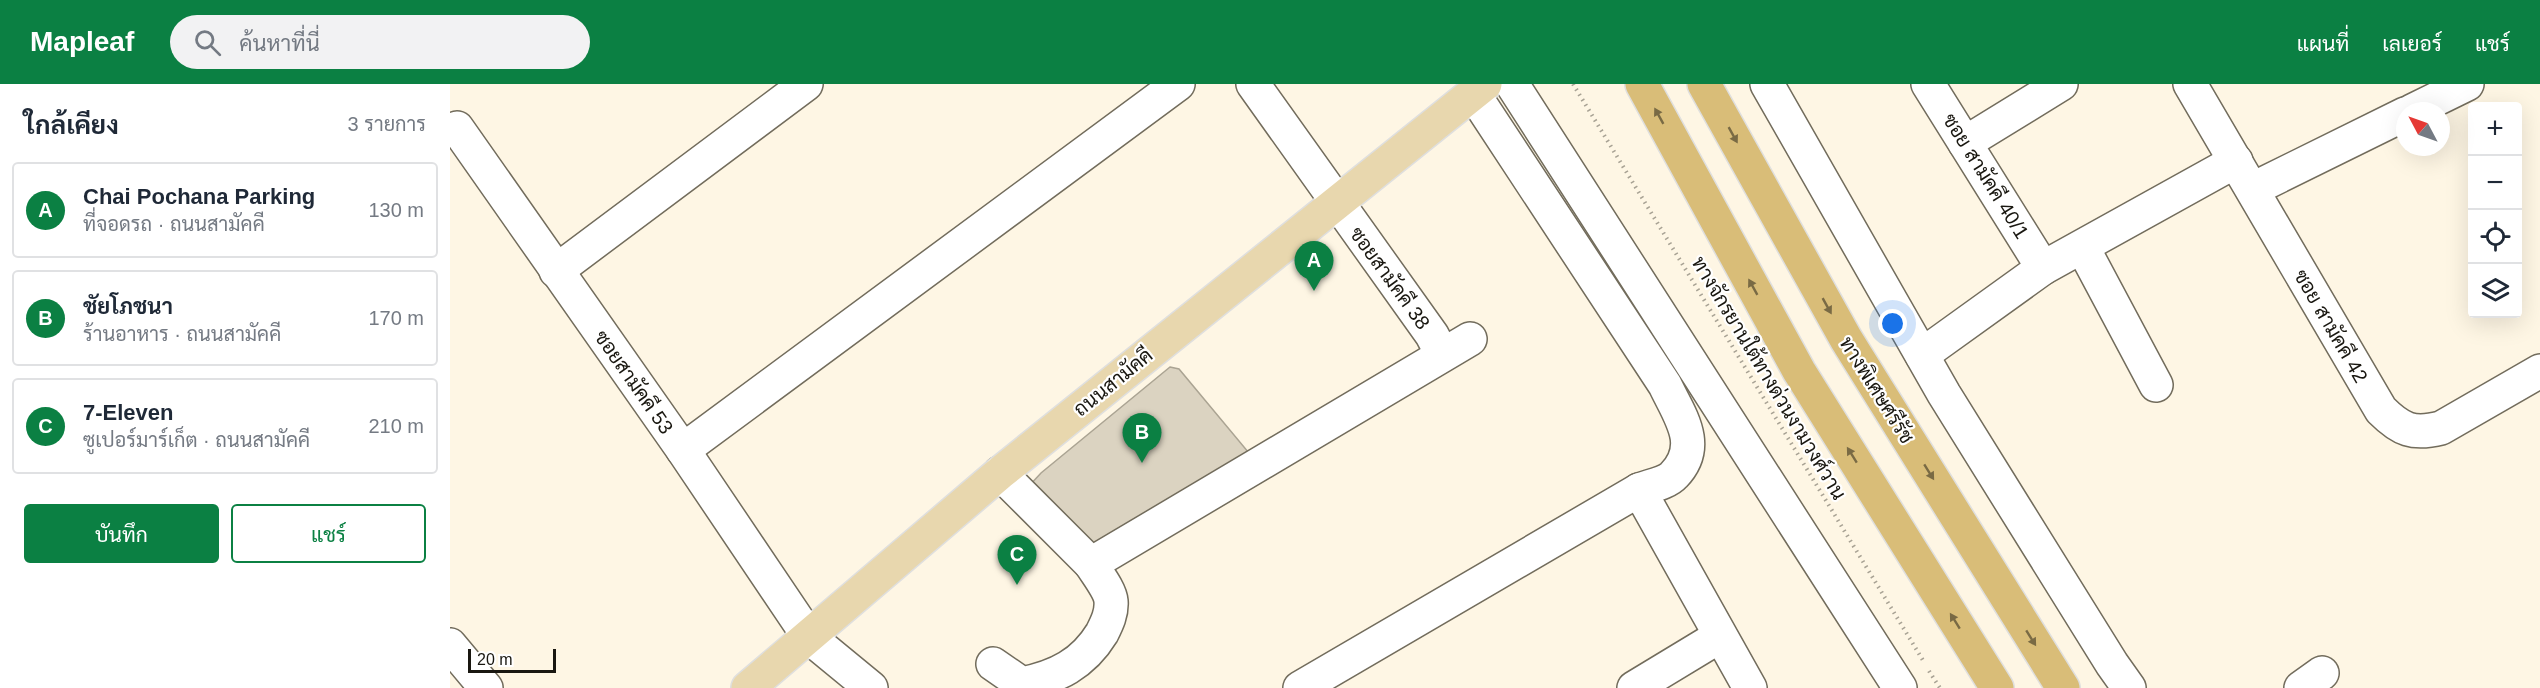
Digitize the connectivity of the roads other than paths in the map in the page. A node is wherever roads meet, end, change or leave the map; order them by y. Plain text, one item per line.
1 (806, 84) edge
2 (1178, 84) edge
3 (1253, 84) edge
4 (1512, 84) edge
5 (1642, 84) edge
6 (1704, 84) edge
7 (1767, 84) edge
8 (1928, 84) edge
9 (2061, 84) edge
10 (2190, 84) edge
11 (2452, 87) edge
12 (1479, 88) edge
13 (2427, 102) edge
14 (2396, 118) edge
15 (457, 128) dead end
16 (1965, 143) junction
17 (2236, 161) junction
18 (2253, 189) junction
19 (1335, 202) junction
20 (2083, 248) junction
21 (2043, 268) junction
22 (556, 271) junction
23 (1922, 355) junction
24 (2540, 371) edge
25 (2156, 385) dead end
26 (683, 450) junction
27 (1000, 473) junction
28 (1640, 490) junction
29 (1091, 564) junction
30 (1720, 636) junction
31 (809, 637) junction
32 (450, 645) edge
33 (993, 664) dead end
34 (486, 688) edge
35 (748, 688) edge
36 (871, 688) edge
37 (1300, 688) edge
38 (1634, 688) edge
39 (1750, 688) edge
40 (1900, 688) edge
41 (1997, 688) edge
42 (2063, 688) edge
43 (2129, 688) edge

1 - 22 street
2 - 26 street
3 - 19 street, ซอยสามัคคี 38
4 - 40 street
41 -> 5 highway
6 -> 42 highway, ทางพิเศษศรีรัช
7 - 23 street
8 - 16 street, ซอย สามัคคี 40/1
9 - 16 street
10 - 17 street, ซอย สามัคคี 42
11 - 13 street
12 - 19 main road, ถนนสามัคคี
12 - 28 street
14 - 18 street
15 - 22 street, ซอยสามัคคี 53
16 - 21 street, ซอย สามัคคี 40/1
17 - 18 street, ซอย สามัคคี 42
17 - 20 street
18 - 24 street, ซอย สามัคคี 42
19 - 27 main road, ถนนสามัคคี
19 - 29 street, ซอยสามัคคี 38
20 - 21 street
20 - 25 street
21 - 23 street
22 - 26 street, ซอยสามัคคี 53
23 - 43 street
26 - 31 street, ซอยสามัคคี 53
27 - 29 street
27 - 31 main road, ถนนสามัคคี
28 - 30 street
28 - 37 street
29 - 33 street
30 - 38 street
30 - 39 street
31 - 35 main road, ถนนสามัคคี
31 - 36 street, ซอยสามัคคี 53
32 - 34 street

